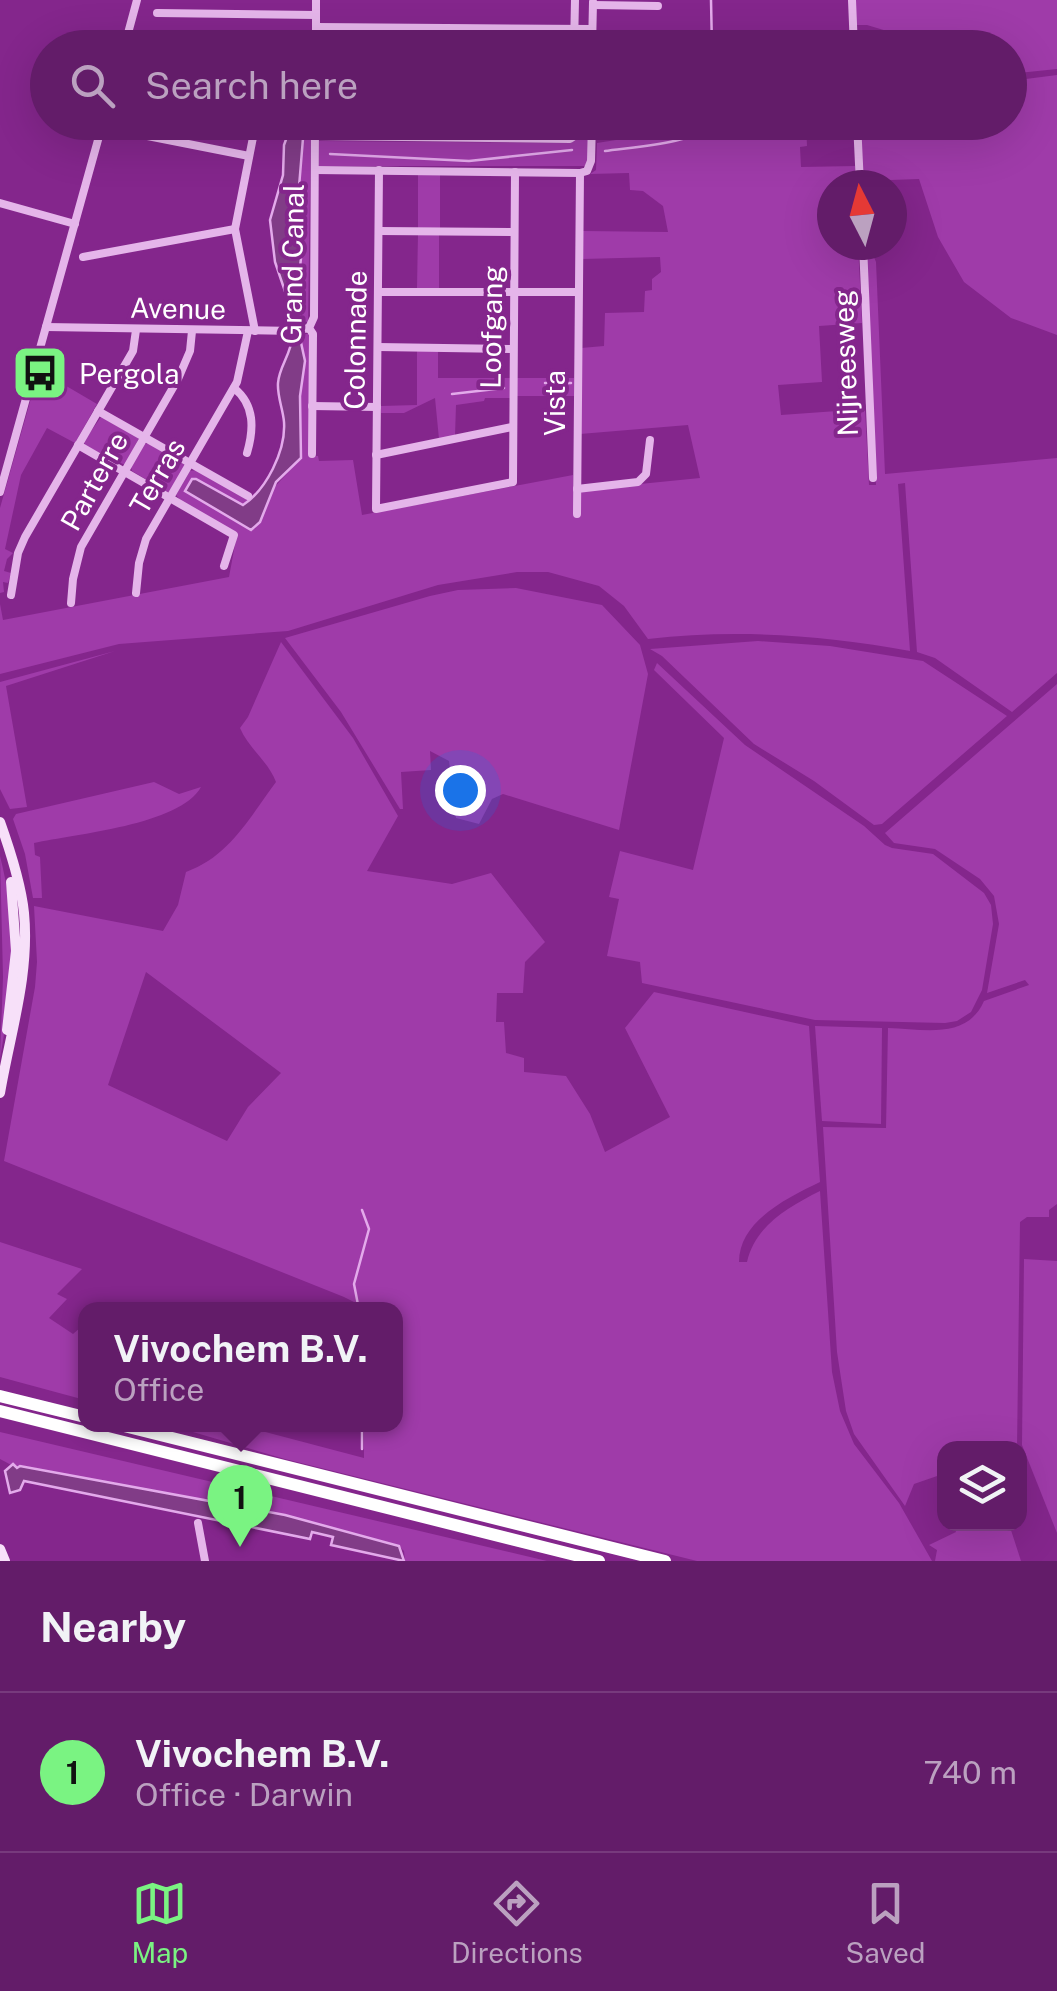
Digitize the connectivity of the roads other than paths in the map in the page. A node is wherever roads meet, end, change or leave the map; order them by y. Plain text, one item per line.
1 (137, 0) edge
2 (316, 0) edge
3 (575, 0) edge
4 (852, 0) edge
5 (593, 3) edge
6 (658, 6) dead end
7 (157, 14) dead end
8 (316, 15) junction
9 (316, 26) junction
10 (574, 29) junction
11 (129, 30) edge
12 (316, 30) edge
13 (592, 30) joint
14 (853, 30) edge
15 (98, 140) edge
16 (174, 140) edge
17 (253, 140) edge
18 (315, 140) edge
19 (592, 140) edge
20 (858, 140) edge
21 (250, 156) junction
22 (315, 170) junction
23 (379, 170) junction
24 (859, 170) edge
25 (515, 172) junction
26 (580, 173) junction
27 (0, 203) edge
28 (75, 224) junction
29 (235, 229) junction
30 (379, 231) junction
31 (514, 232) junction
32 (83, 258) dead end
33 (863, 260) edge
34 (378, 292) junction
35 (515, 292) junction
36 (578, 292) junction
37 (46, 327) junction
38 (309, 328) junction
39 (136, 330) junction
40 (192, 330) junction
41 (251, 331) junction
42 (378, 348) junction
43 (513, 349) junction
44 (234, 388) junction
45 (312, 406) junction
46 (377, 407) junction
47 (98, 410) junction
48 (512, 427) junction
49 (144, 437) junction
50 (650, 440) dead end
51 (78, 445) junction
52 (247, 453) dead end
53 (312, 454) dead end
54 (376, 455) junction
55 (190, 463) junction
56 (124, 471) junction
57 (872, 478) dead end
58 (577, 488) junction
59 (0, 492) edge
60 (248, 496) dead end
61 (170, 498) junction
62 (376, 509) joint
63 (577, 514) dead end
64 (224, 566) dead end
65 (136, 593) dead end
66 (10, 595) dead end
67 (72, 603) dead end
68 (0, 822) edge
69 (0, 843) edge
70 (4, 1067) junction
71 (0, 1092) edge
72 (3, 1395) edge
73 (0, 1411) edge
74 (78, 1415) edge
75 (0, 1420) edge
76 (78, 1430) edge
77 (78, 1431) edge
78 (87, 1432) edge
79 (148, 1432) edge
80 (198, 1523) dead end
81 (0, 1549) edge
82 (5, 1561) edge
83 (206, 1561) edge
84 (600, 1561) edge
85 (665, 1561) edge

1 - 11 street
2 - 8 street
3 - 10 street
4 - 14 street
5 - 6 street
5 - 13 street
7 - 8 street
8 - 9 street
9 - 10 street
9 - 12 street
10 - 13 street
15 - 28 street
16 - 21 street
17 - 21 street
18 - 22 street, Grand Canal
19 - 26 street, Vista
20 - 24 street
21 - 29 street
22 - 23 street
22 - 38 street, Grand Canal
23 - 25 street
23 - 30 street, Colonnade
25 - 26 street
25 - 31 street, Loofgang
26 - 36 street, Vista
27 - 28 street
28 - 37 street
29 - 32 street
29 - 41 street
30 - 31 street
30 - 34 street, Colonnade
31 - 35 street, Loofgang
33 - 57 street, Nijreesweg
34 - 35 street
34 - 42 street, Colonnade
35 - 36 street
35 - 43 street, Loofgang
36 - 58 street, Vista
37 - 39 street, Avenue
37 - 59 street
38 - 41 street, Avenue
38 - 45 street, Grand Canal
39 - 40 street, Avenue
39 - 47 street
40 - 41 street, Avenue
40 - 49 street, Parterre
41 - 44 street, Terras
42 - 43 street
42 - 46 street, Colonnade
43 - 48 street, Loofgang
44 - 52 street
44 - 55 street, Terras
45 - 46 street
45 - 53 street, Grand Canal
46 - 54 street, Colonnade
47 - 49 street
47 - 51 street
48 - 54 street
48 - 62 street, Loofgang
49 - 55 street
49 - 56 street, Parterre
50 - 58 street
51 - 56 street
51 - 66 street
54 - 62 street, Colonnade
55 - 60 street
55 - 61 street, Terras
56 - 61 street
56 - 67 street, Parterre
58 - 63 street, Vista
61 - 64 street
61 - 65 street, Terras
68 - 70 main road
69 - 70 main road
70 - 71 main road
72 - 74 highway
73 - 76 highway
75 - 77 highway
78 - 84 highway
79 - 85 highway
80 - 83 street
81 - 82 main road

